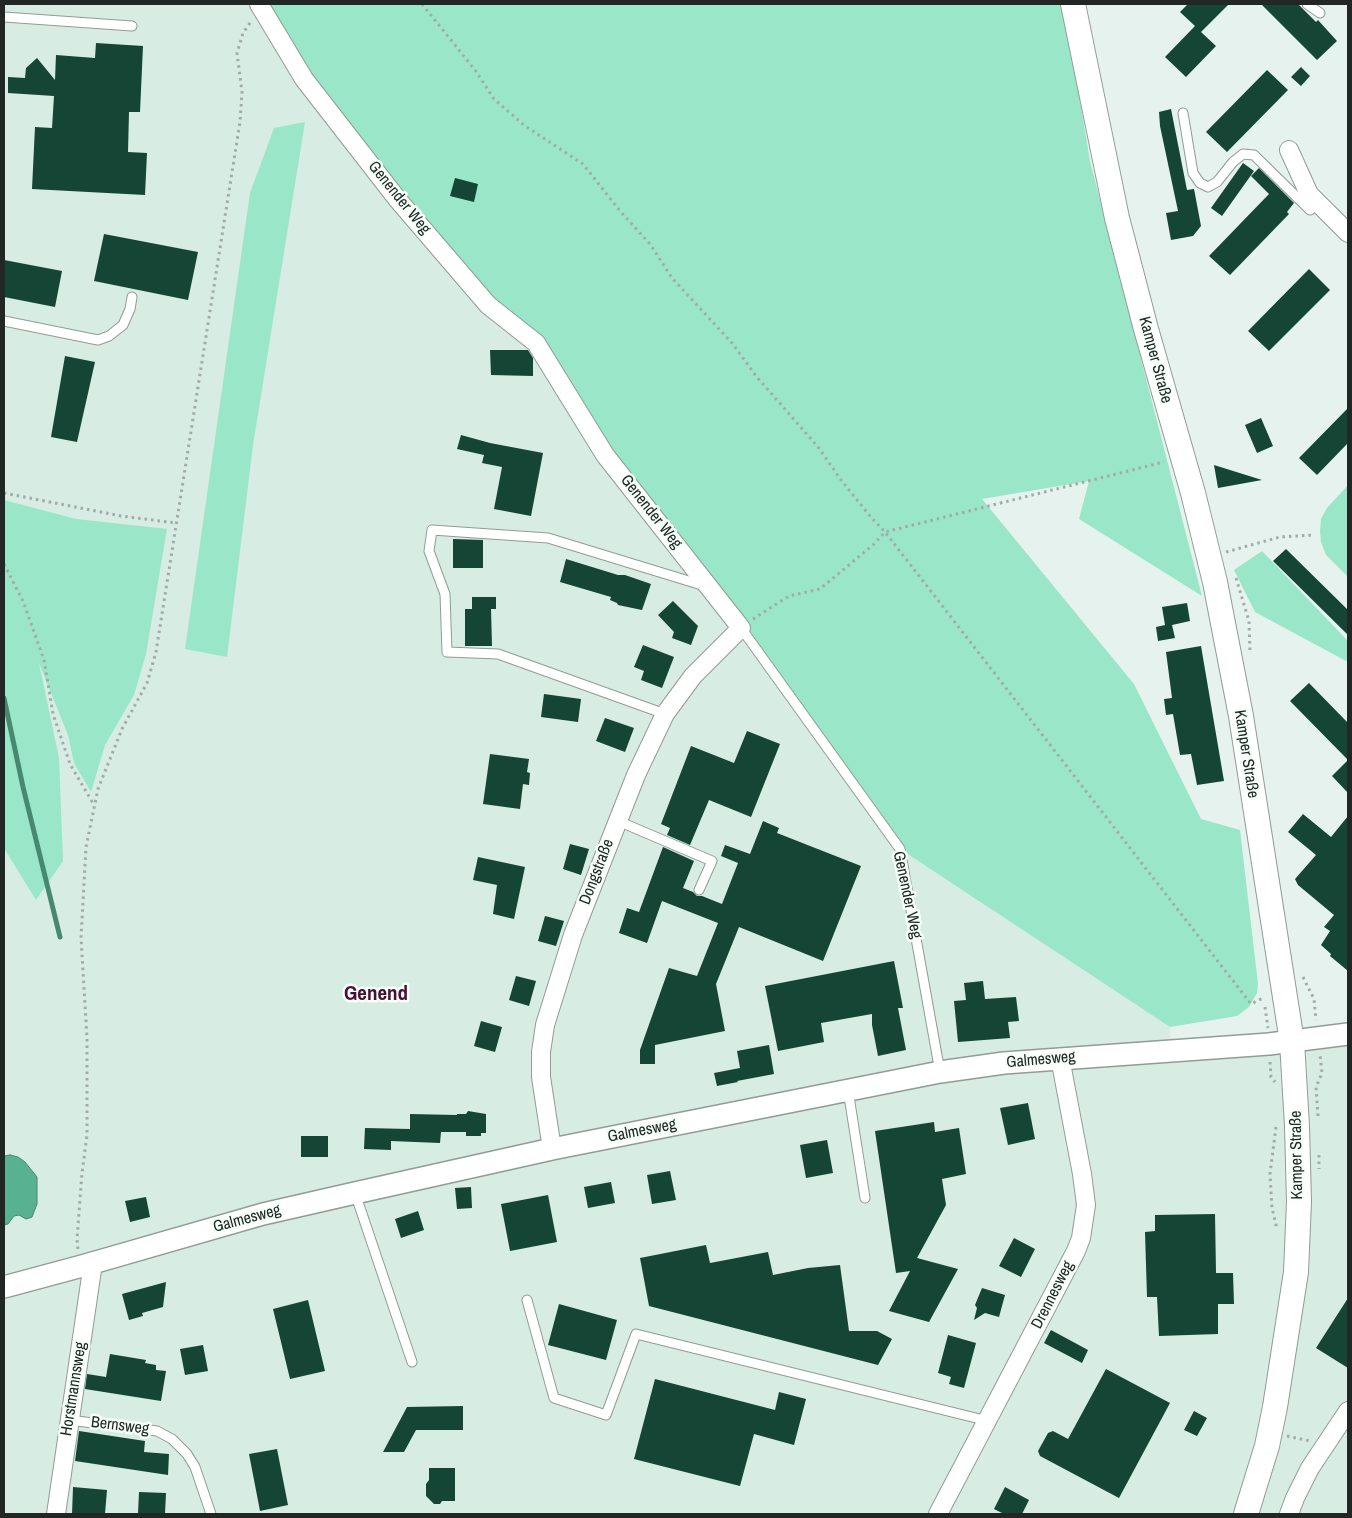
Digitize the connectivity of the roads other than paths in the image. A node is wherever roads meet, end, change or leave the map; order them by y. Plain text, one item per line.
1 (1073, 4) edge
2 (1308, 4) edge
3 (260, 8) edge
4 (1320, 13) dead end
5 (4, 17) edge
6 (132, 26) dead end
7 (1183, 113) dead end
8 (1289, 150) dead end
9 (1317, 203) junction
10 (1348, 233) edge
11 (132, 298) dead end
12 (4, 321) edge
13 (710, 588) junction
14 (741, 628) junction
15 (665, 714) junction
16 (618, 821) junction
17 (699, 890) dead end
18 (1348, 1034) edge
19 (1292, 1042) junction
20 (1060, 1058) junction
21 (940, 1072) junction
22 (848, 1090) junction
23 (552, 1149) junction
24 (355, 1193) junction
25 (865, 1198) dead end
26 (87, 1265) junction
27 (4, 1287) edge
28 (527, 1300) dead end
29 (412, 1362) dead end
30 (1348, 1411) edge
31 (69, 1420) junction
32 (988, 1421) junction
33 (56, 1514) edge
34 (211, 1514) edge
35 (938, 1514) edge
36 (1246, 1514) edge
37 (1289, 1514) edge

1 - 19 main road, Kamper Straße
2 - 4 lane
3 - 13 street, Genender Weg
5 - 6 lane
7 - 9 lane
8 - 9 street
9 - 10 street
11 - 12 lane
13 - 14 street, Genender Weg
13 - 15 lane
14 - 15 street, Dongstraße
14 - 21 lane, Genender Weg
15 - 16 street, Dongstraße
16 - 17 lane
16 - 23 street, Dongstraße
18 - 19 street, Galmesweg
19 - 20 street, Galmesweg
19 - 36 main road, Kamper Straße
20 - 21 street, Galmesweg
20 - 32 street, Drennesweg
21 - 22 street, Galmesweg
22 - 23 street, Galmesweg
22 - 25 lane
23 - 24 street, Galmesweg
24 - 26 street, Galmesweg
24 - 29 lane
26 - 27 street, Galmesweg
26 - 31 street, Horstmannsweg
28 - 32 lane
30 - 37 street
31 - 33 street, Horstmannsweg
31 - 34 lane, Bernsweg
32 - 35 street, Drennesweg

